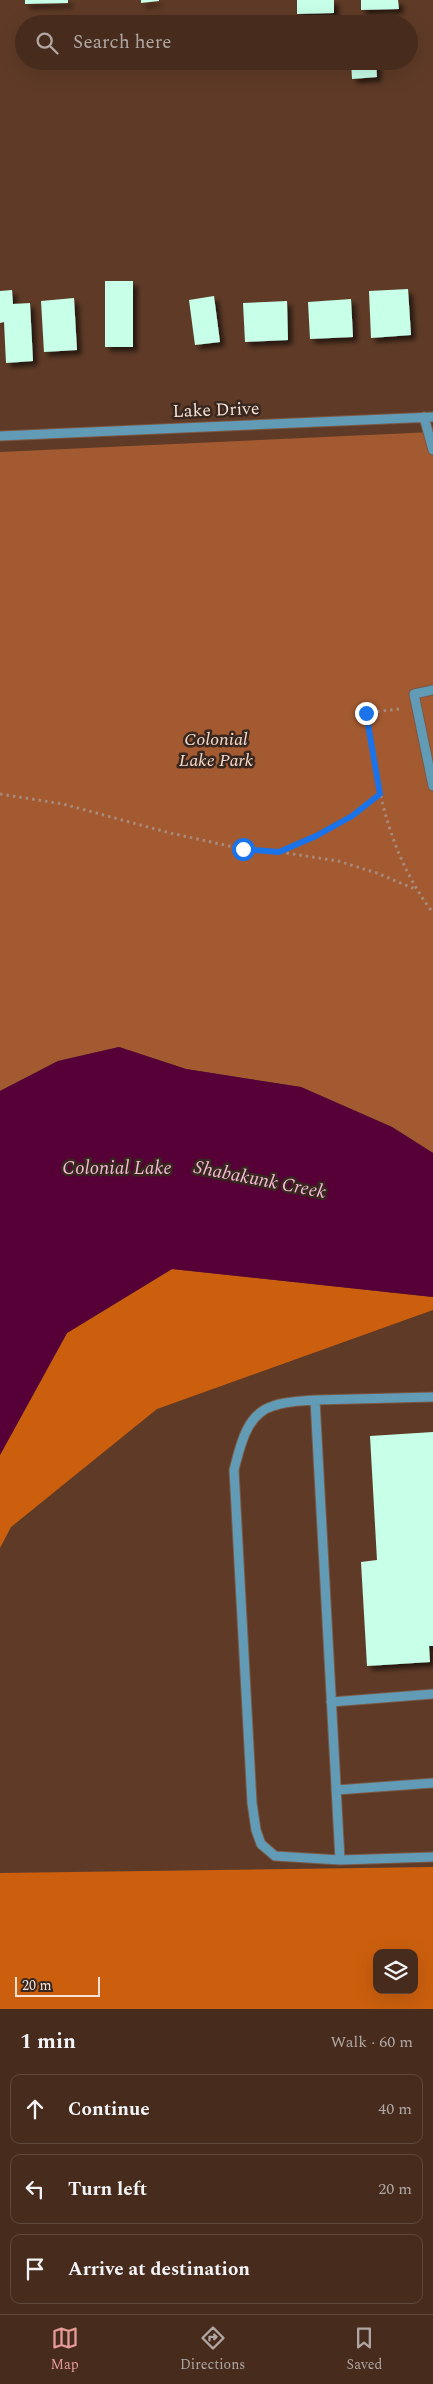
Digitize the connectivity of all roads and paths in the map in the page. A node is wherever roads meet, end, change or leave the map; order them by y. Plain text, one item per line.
1 (429, 417) edge
2 (0, 436) edge
3 (433, 450) edge
4 (433, 690) edge
5 (417, 706) junction
6 (433, 786) edge
7 (0, 794) edge
8 (380, 794) junction
9 (279, 852) junction
10 (416, 890) junction
11 (433, 913) edge
12 (433, 1397) edge
13 (316, 1400) junction
14 (433, 1694) edge
15 (331, 1702) junction
16 (433, 1783) edge
17 (336, 1790) junction
18 (433, 1857) edge
19 (340, 1860) junction

1 - 2 street, Lake Drive
1 - 3 street
4 - 5 street
5 - 6 street
5 - 8 path
7 - 9 path
8 - 9 path
8 - 10 path
9 - 10 path
10 - 11 path
12 - 13 street
13 - 15 street
13 - 19 street
14 - 15 street
15 - 17 street
16 - 17 street
17 - 19 street
18 - 19 street

